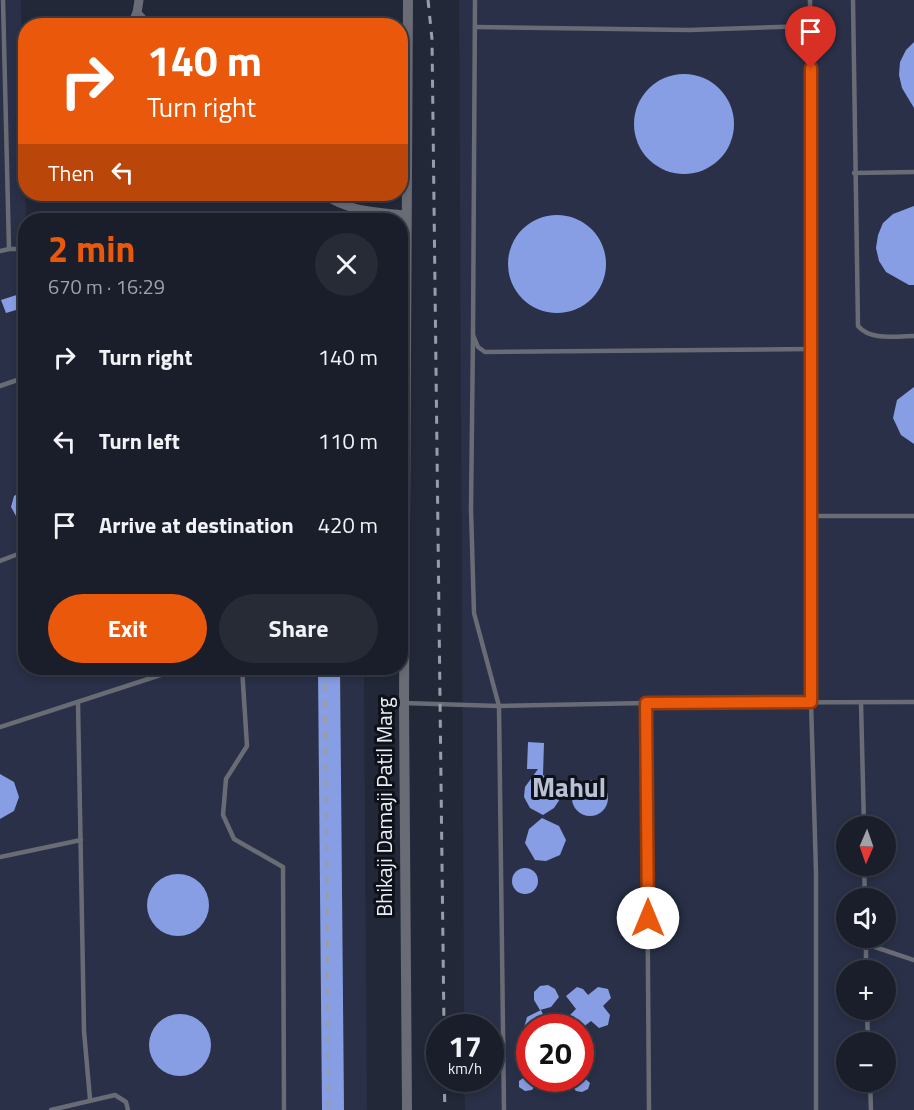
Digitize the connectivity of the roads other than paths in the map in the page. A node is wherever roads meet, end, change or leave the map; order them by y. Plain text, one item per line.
1 (3, 0) edge
2 (139, 0) edge
3 (408, 0) edge
4 (475, 0) edge
5 (810, 0) edge
6 (853, 0) edge
7 (2, 11) edge
8 (137, 13) junction
9 (135, 18) edge
10 (142, 18) edge
11 (408, 18) edge
12 (811, 26) junction
13 (476, 27) junction
14 (914, 172) edge
15 (854, 173) junction
16 (334, 201) edge
17 (388, 213) edge
18 (9, 249) junction
19 (18, 249) edge
20 (0, 251) edge
21 (473, 335) junction
22 (914, 336) edge
23 (813, 349) junction
24 (18, 380) edge
25 (0, 386) edge
26 (812, 516) junction
27 (914, 516) edge
28 (18, 554) edge
29 (0, 561) edge
30 (161, 675) edge
31 (242, 675) edge
32 (404, 675) edge
33 (78, 702) junction
34 (811, 702) junction
35 (861, 702) junction
36 (914, 702) edge
37 (404, 703) junction
38 (646, 703) junction
39 (499, 706) junction
40 (0, 727) edge
41 (864, 816) edge
42 (81, 840) junction
43 (0, 857) edge
44 (878, 948) edge
45 (914, 960) edge
46 (870, 1092) edge
47 (90, 1099) junction
48 (77, 1103) junction
49 (51, 1110) edge
50 (77, 1110) edge
51 (128, 1110) edge
52 (284, 1110) edge
53 (407, 1110) edge
54 (504, 1110) edge
55 (649, 1110) edge
56 (816, 1110) edge
57 (870, 1110) edge

1 - 7 lane
2 - 8 street
3 - 11 street, Bhikaji Damaji Patil Marg
4 - 13 lane
5 - 12 lane
6 - 15 lane
7 - 18 lane
8 - 9 street
8 - 10 street
12 - 13 lane
12 - 23 lane
13 - 21 lane
14 - 15 lane
15 - 22 lane
16 - 17 street
18 - 19 lane
18 - 20 lane
21 - 23 lane
21 - 39 lane
23 - 26 lane
24 - 25 lane
26 - 27 lane
26 - 34 lane
28 - 29 lane
30 - 33 lane
31 - 52 lane
32 - 37 street, Bhikaji Damaji Patil Marg
33 - 40 lane
33 - 42 lane
34 - 35 lane
34 - 38 lane
34 - 56 lane
35 - 36 lane
35 - 41 lane
37 - 39 lane
37 - 53 street, Bhikaji Damaji Patil Marg
38 - 39 lane
38 - 55 lane
39 - 54 lane
42 - 43 lane
42 - 47 lane
44 - 45 lane
46 - 57 lane
47 - 48 lane
47 - 51 lane
48 - 49 lane
48 - 50 lane

